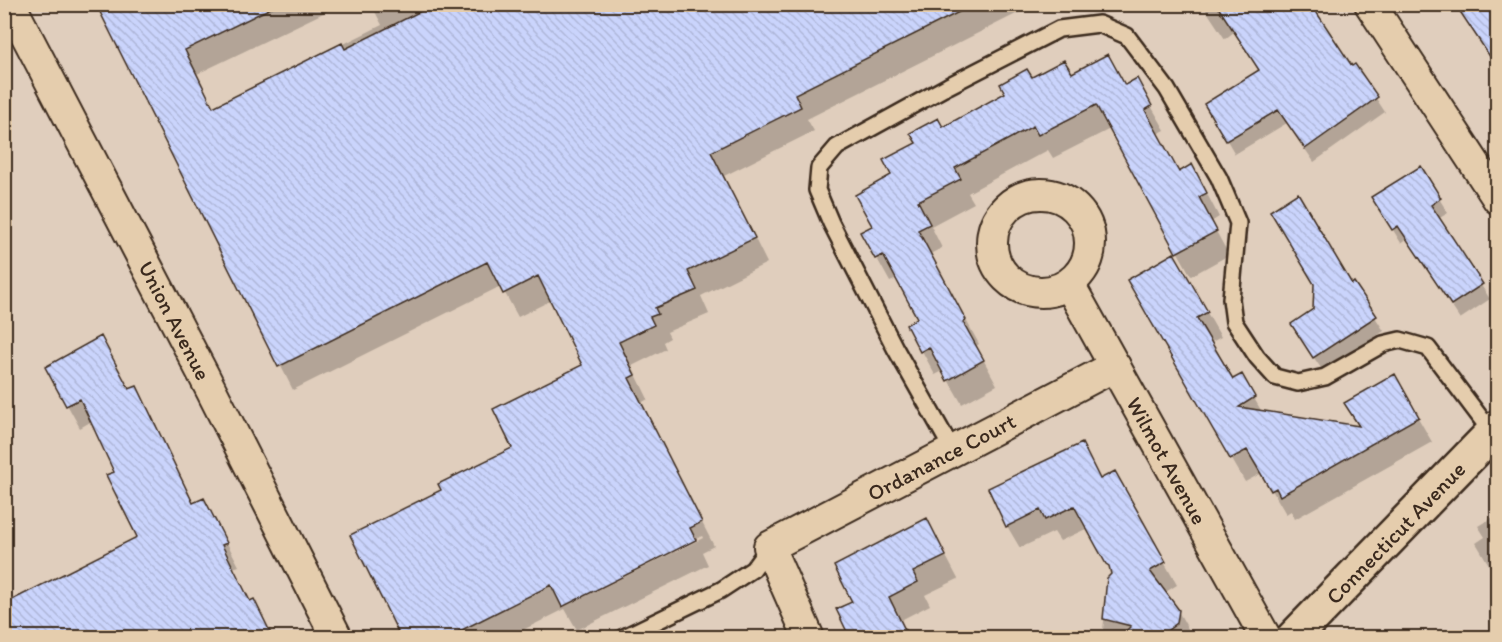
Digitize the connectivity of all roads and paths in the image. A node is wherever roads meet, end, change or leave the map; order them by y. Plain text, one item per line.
1 (9, 4) edge
2 (1370, 4) edge
3 (1497, 199) edge
4 (1069, 284) dead end
5 (1116, 366) junction
6 (1495, 430) edge
7 (953, 451) junction
8 (769, 548) junction
9 (337, 638) edge
10 (622, 638) edge
11 (809, 638) edge
12 (1266, 638) edge
13 (1293, 638) edge

1 - 9 street, Union Avenue
2 - 3 street
4 - 5 street, Wilmot Avenue
5 - 7 street, Ordanance Court
5 - 12 street, Wilmot Avenue
6 - 7 lane
6 - 13 main road, Connecticut Avenue
7 - 8 street, Ordanance Court
8 - 10 lane
8 - 11 street

